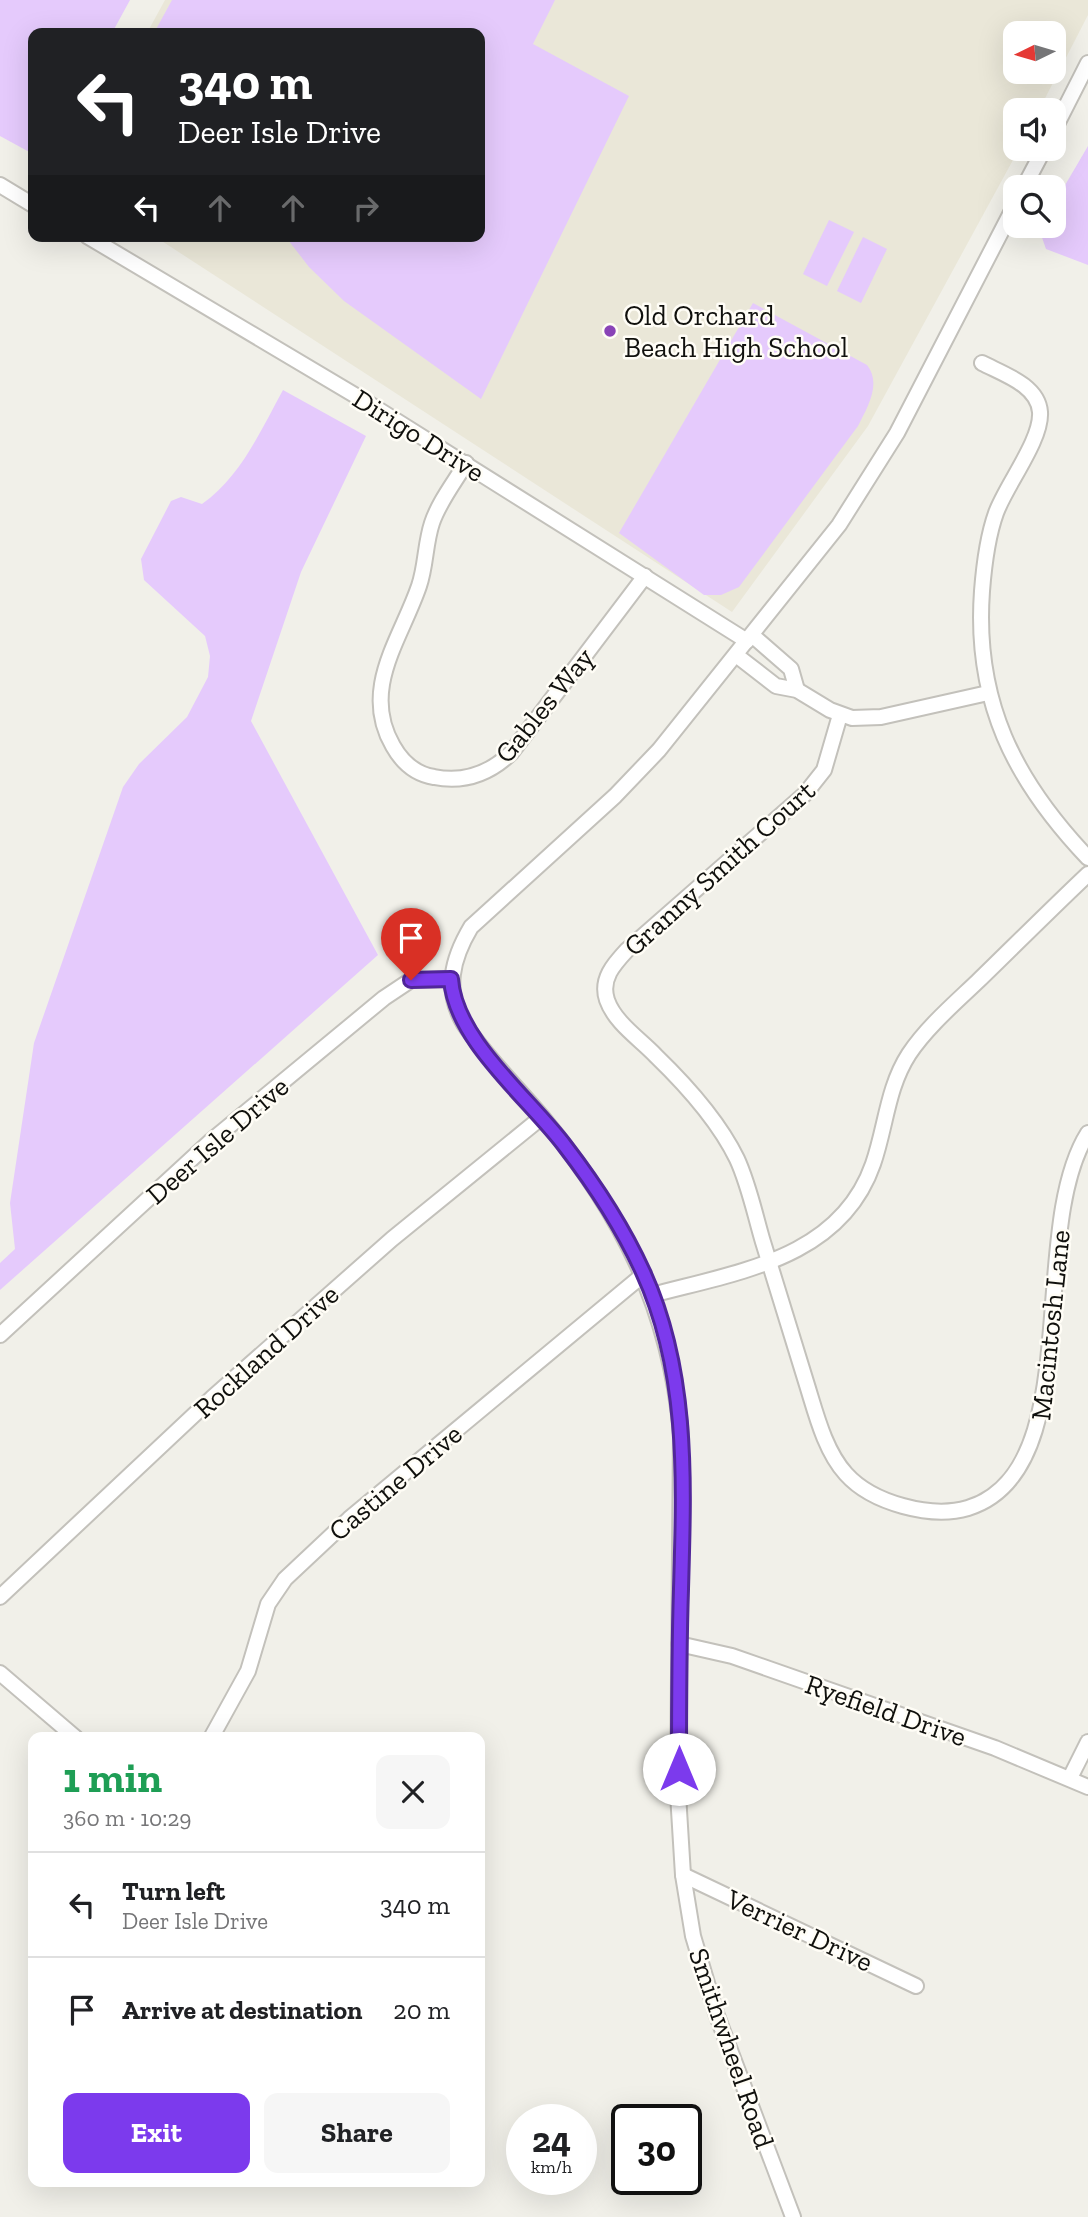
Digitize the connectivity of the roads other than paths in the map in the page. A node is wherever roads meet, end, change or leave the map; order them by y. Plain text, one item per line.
1 (1088, 63) edge
2 (1066, 106) edge
3 (0, 185) edge
4 (28, 202) edge
5 (1003, 228) edge
6 (97, 242) edge
7 (982, 363) dead end
8 (466, 463) junction
9 (645, 576) junction
10 (750, 638) junction
11 (736, 655) junction
12 (797, 690) junction
13 (988, 693) junction
14 (840, 715) junction
15 (1088, 858) edge
16 (1088, 874) edge
17 (451, 979) junction
18 (542, 1117) junction
19 (1088, 1133) edge
20 (769, 1263) junction
21 (644, 1274) junction
22 (652, 1295) junction
23 (0, 1335) edge
24 (0, 1597) edge
25 (680, 1644) junction
26 (0, 1673) edge
27 (69, 1732) edge
28 (214, 1732) edge
29 (1088, 1742) edge
30 (1070, 1778) junction
31 (1088, 1787) edge
32 (683, 1875) junction
33 (916, 1986) dead end
34 (793, 2217) edge

1 - 2 street
3 - 4 street
5 - 10 street
6 - 8 street, Dirigo Drive
7 - 13 street
8 - 9 street, Dirigo Drive
8 - 9 street, Gables Way
9 - 10 street, Dirigo Drive
10 - 11 street
10 - 12 street, Dirigo Drive
11 - 12 street
11 - 17 street
12 - 14 street
13 - 14 street
13 - 15 street
14 - 20 street, Granny Smith Court
16 - 20 street
17 - 18 street, Smithwheel Road
17 - 23 street, Deer Isle Drive
18 - 21 street, Smithwheel Road
18 - 24 street, Rockland Drive
19 - 20 street, Macintosh Lane
20 - 22 street
21 - 22 street, Smithwheel Road
21 - 28 street, Castine Drive
22 - 25 street, Smithwheel Road
25 - 30 street, Ryefield Drive
25 - 32 street, Smithwheel Road
26 - 27 street
29 - 30 street
30 - 31 street, Ryefield Drive
32 - 33 street, Verrier Drive
32 - 34 street, Smithwheel Road

